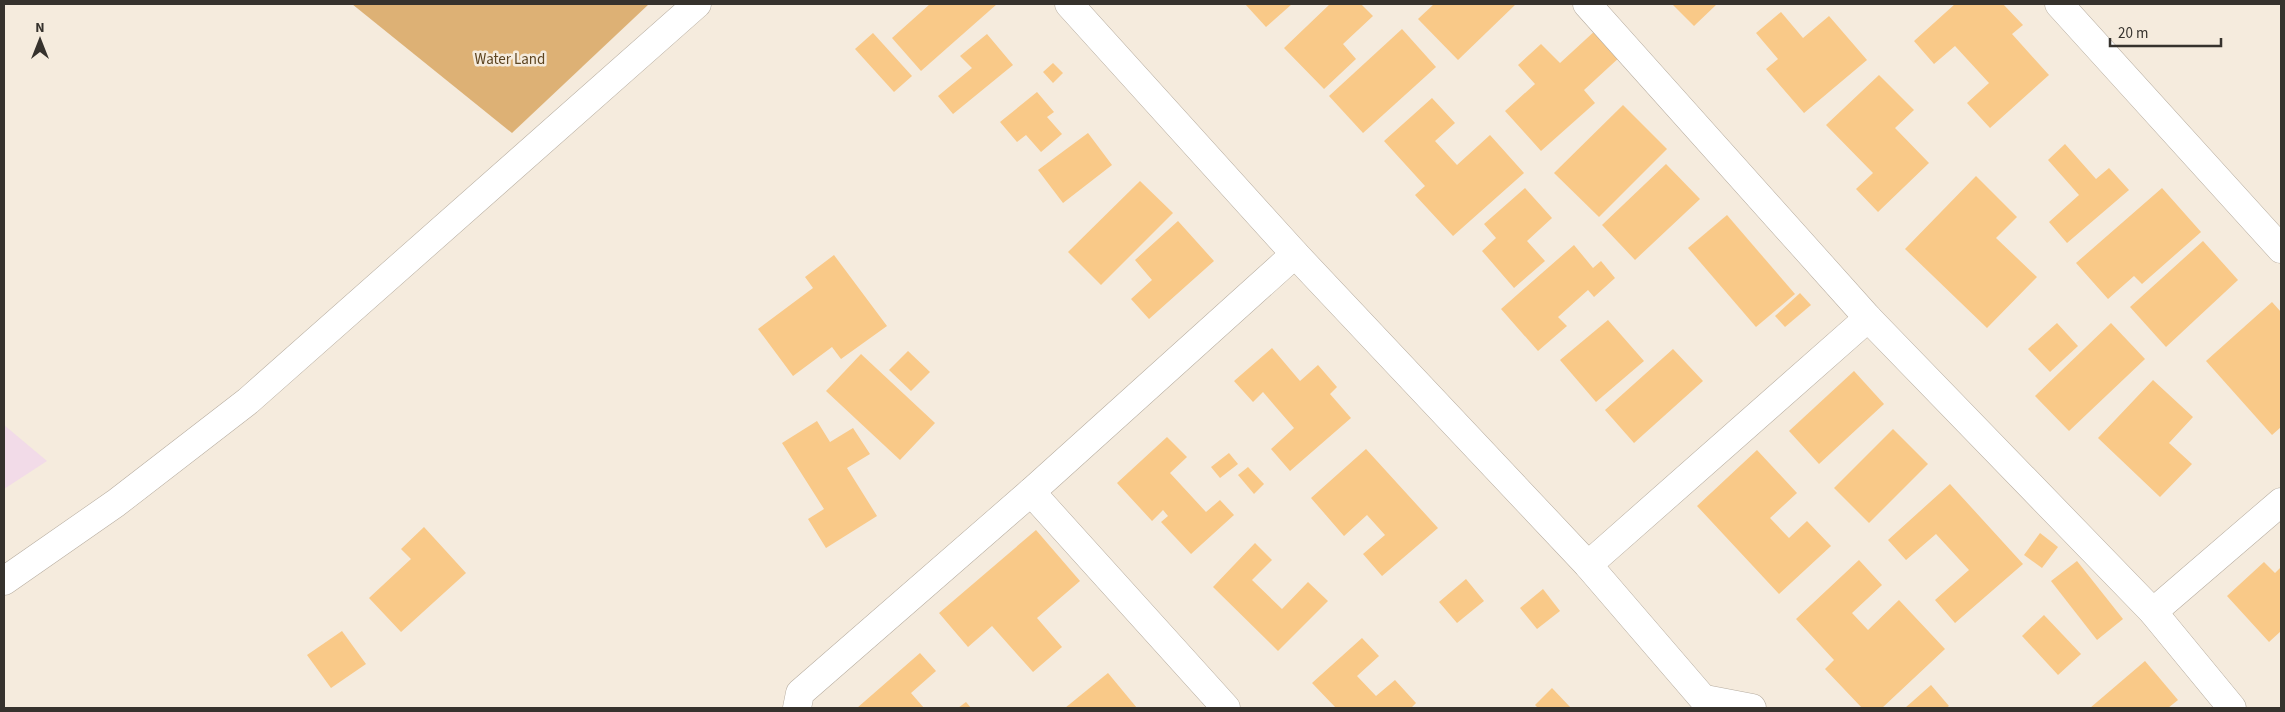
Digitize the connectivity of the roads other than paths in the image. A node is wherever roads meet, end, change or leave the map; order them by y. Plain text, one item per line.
1 (697, 4) edge
2 (1069, 4) edge
3 (1587, 4) edge
4 (2059, 4) edge
5 (2281, 249) edge
6 (1295, 254) junction
7 (1868, 318) junction
8 (1031, 492) junction
9 (2281, 502) edge
10 (1588, 565) junction
11 (4, 581) edge
12 (2153, 612) junction
13 (1708, 704) edge
14 (797, 708) edge
15 (1226, 708) edge
16 (1752, 708) edge
17 (2232, 708) edge

1 - 11 street
2 - 6 street
3 - 7 street
4 - 5 street
6 - 8 street
6 - 10 street
7 - 10 street
7 - 12 street
8 - 14 street
8 - 15 street
9 - 12 street
10 - 13 street
12 - 17 street
13 - 16 street

